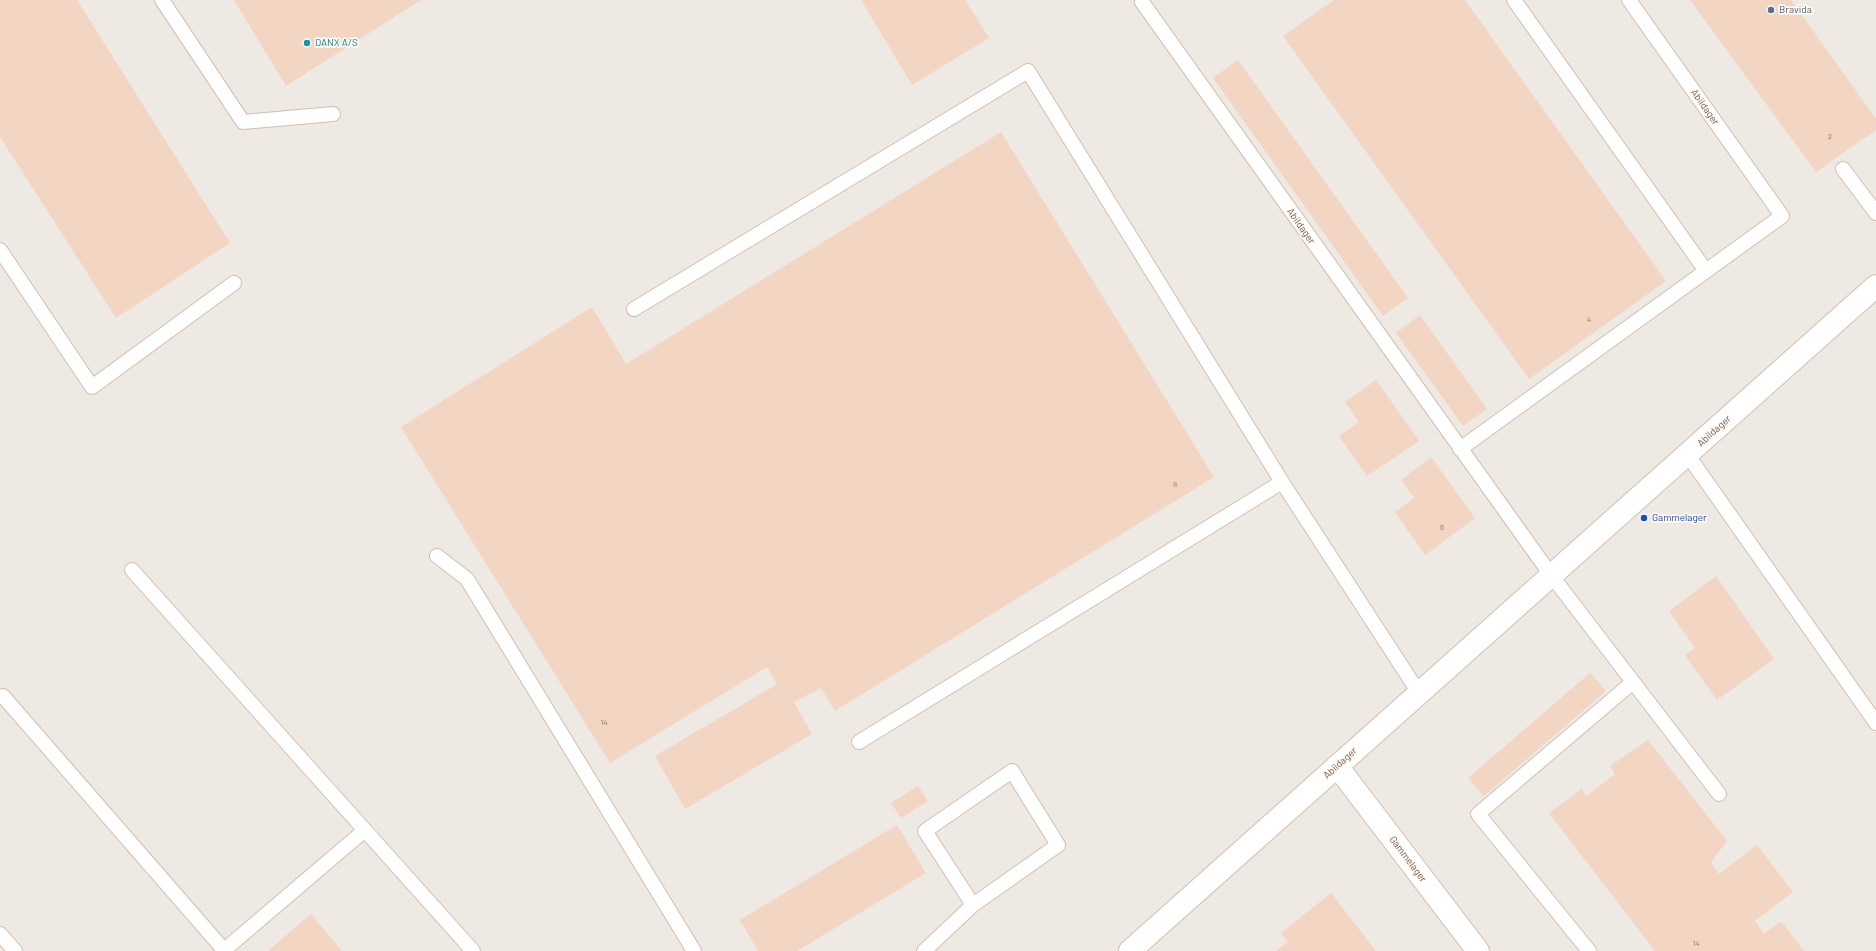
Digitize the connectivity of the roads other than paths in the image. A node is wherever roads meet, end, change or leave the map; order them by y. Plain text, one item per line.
1 (162, 0) edge
2 (1514, 0) edge
3 (1629, 0) edge
4 (1142, 2) dead end
5 (333, 114) dead end
6 (1843, 169) dead end
7 (1876, 213) edge
8 (0, 250) edge
9 (1706, 271) junction
10 (234, 284) dead end
11 (1876, 286) edge
12 (634, 309) dead end
13 (1460, 449) junction
14 (1687, 454) junction
15 (1282, 482) junction
16 (437, 556) dead end
17 (132, 570) dead end
18 (1551, 575) junction
19 (1633, 682) junction
20 (1419, 693) junction
21 (3, 696) dead end
22 (1876, 723) edge
23 (859, 742) dead end
24 (1337, 766) junction
25 (1719, 794) dead end
26 (365, 830) junction
27 (973, 905) junction
28 (0, 934) edge
29 (15, 951) edge
30 (223, 951) edge
31 (473, 951) edge
32 (694, 951) edge
33 (924, 951) edge
34 (1130, 951) edge
35 (1478, 951) edge
36 (1589, 951) edge

1 - 5 lane
2 - 9 lane
3 - 9 lane, Abildager
4 - 13 lane, Abildager
6 - 7 lane
8 - 10 lane
9 - 13 lane, Abildager
11 - 14 street, Abildager
12 - 15 lane
13 - 18 lane, Abildager
14 - 18 street, Abildager
14 - 22 lane
15 - 20 lane
15 - 23 lane
16 - 32 lane
17 - 26 lane
18 - 19 lane
18 - 20 street, Abildager
19 - 25 lane
19 - 36 lane
20 - 24 street, Abildager
21 - 30 lane
24 - 34 street, Abildager
24 - 35 street, Gammelager
26 - 30 lane
26 - 31 lane
27 - 27 lane
27 - 33 lane
28 - 29 lane

